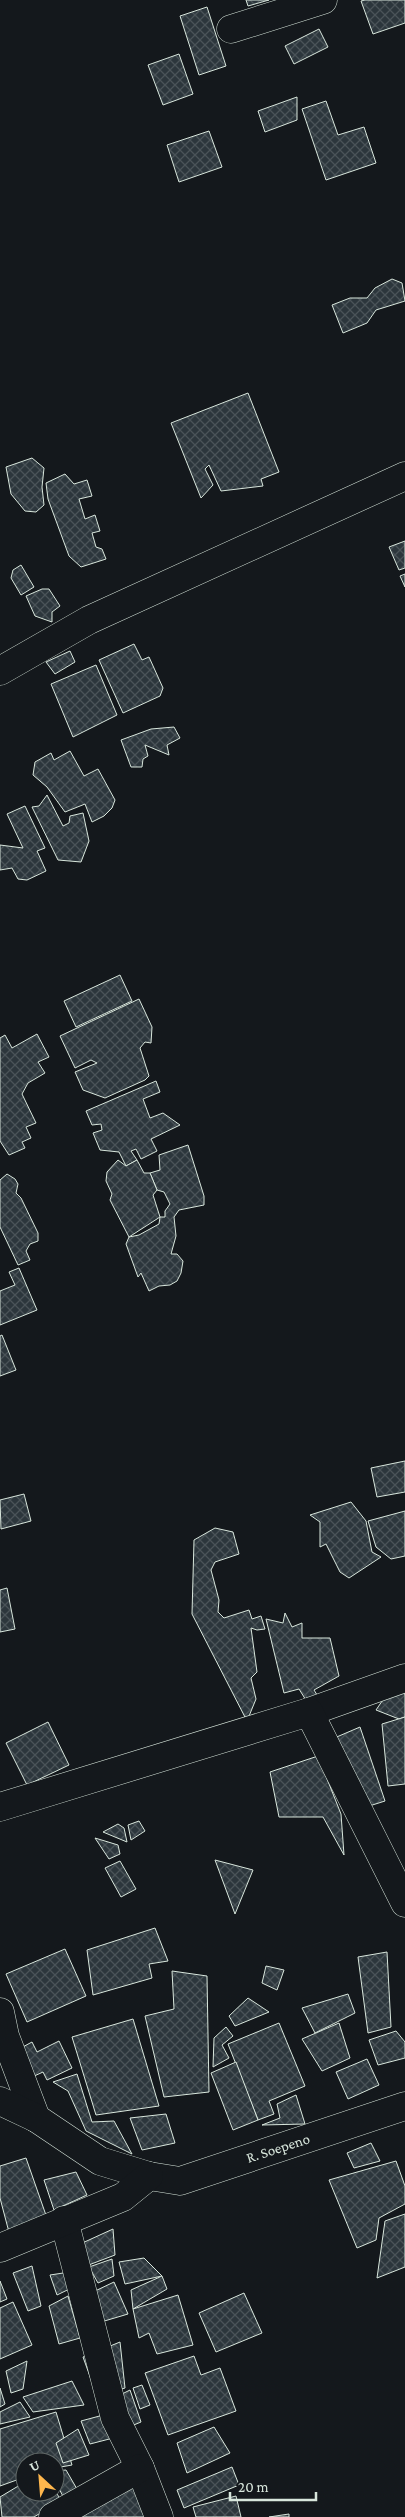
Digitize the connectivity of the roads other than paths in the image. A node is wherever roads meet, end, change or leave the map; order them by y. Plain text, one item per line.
1 (324, 0) edge
2 (231, 30) dead end
3 (405, 476) edge
4 (0, 671) edge
5 (405, 1678) edge
6 (309, 1712) junction
7 (0, 1808) edge
8 (405, 1903) edge
9 (2, 2029) edge
10 (0, 2101) edge
11 (405, 2106) edge
12 (36, 2118) junction
13 (149, 2176) junction
14 (64, 2220) junction
15 (0, 2248) edge
16 (140, 2468) junction
17 (53, 2517) edge
18 (159, 2517) edge

1 - 2 street
3 - 4 street
5 - 6 street
6 - 7 street
6 - 8 street
9 - 12 street
10 - 12 street, R. Soepeno
11 - 13 street, R. Soepeno
12 - 13 street, R. Soepeno
13 - 14 street
14 - 15 street
14 - 16 street
16 - 17 street
16 - 18 street

